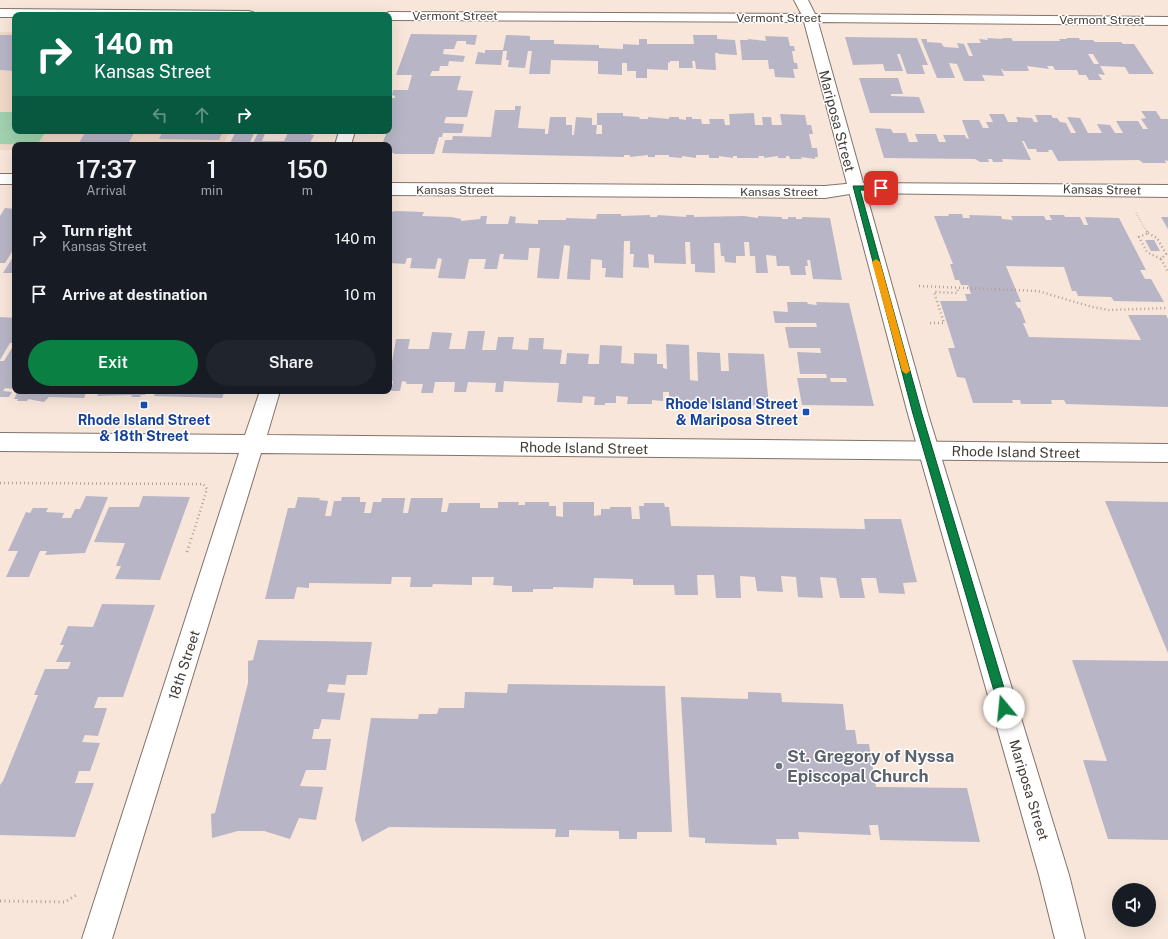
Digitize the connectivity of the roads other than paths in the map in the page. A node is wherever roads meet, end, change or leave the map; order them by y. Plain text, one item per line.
1 (801, 0) edge
2 (386, 1) dead end
3 (383, 12) edge
4 (0, 13) edge
5 (12, 13) edge
6 (392, 16) edge
7 (810, 18) junction
8 (1168, 21) edge
9 (0, 179) edge
10 (12, 179) edge
11 (856, 188) junction
12 (392, 189) edge
13 (1168, 191) edge
14 (269, 394) edge
15 (0, 442) edge
16 (254, 445) junction
17 (928, 451) junction
18 (1168, 453) edge
19 (97, 939) edge
20 (1070, 939) edge

1 - 7 main road, Mariposa Street
2 - 3 main road
4 - 5 main road
6 - 7 main road, Vermont Street
7 - 8 main road, Vermont Street
7 - 11 main road, Mariposa Street
9 - 10 main road
11 - 12 main road, Kansas Street
11 - 13 main road, Kansas Street
11 - 17 main road, Mariposa Street
14 - 16 main road, 18th Street
15 - 16 main road, Rhode Island Street
16 - 17 main road, Rhode Island Street
16 - 19 main road, 18th Street
17 - 18 main road, Rhode Island Street
17 - 20 main road, Mariposa Street

